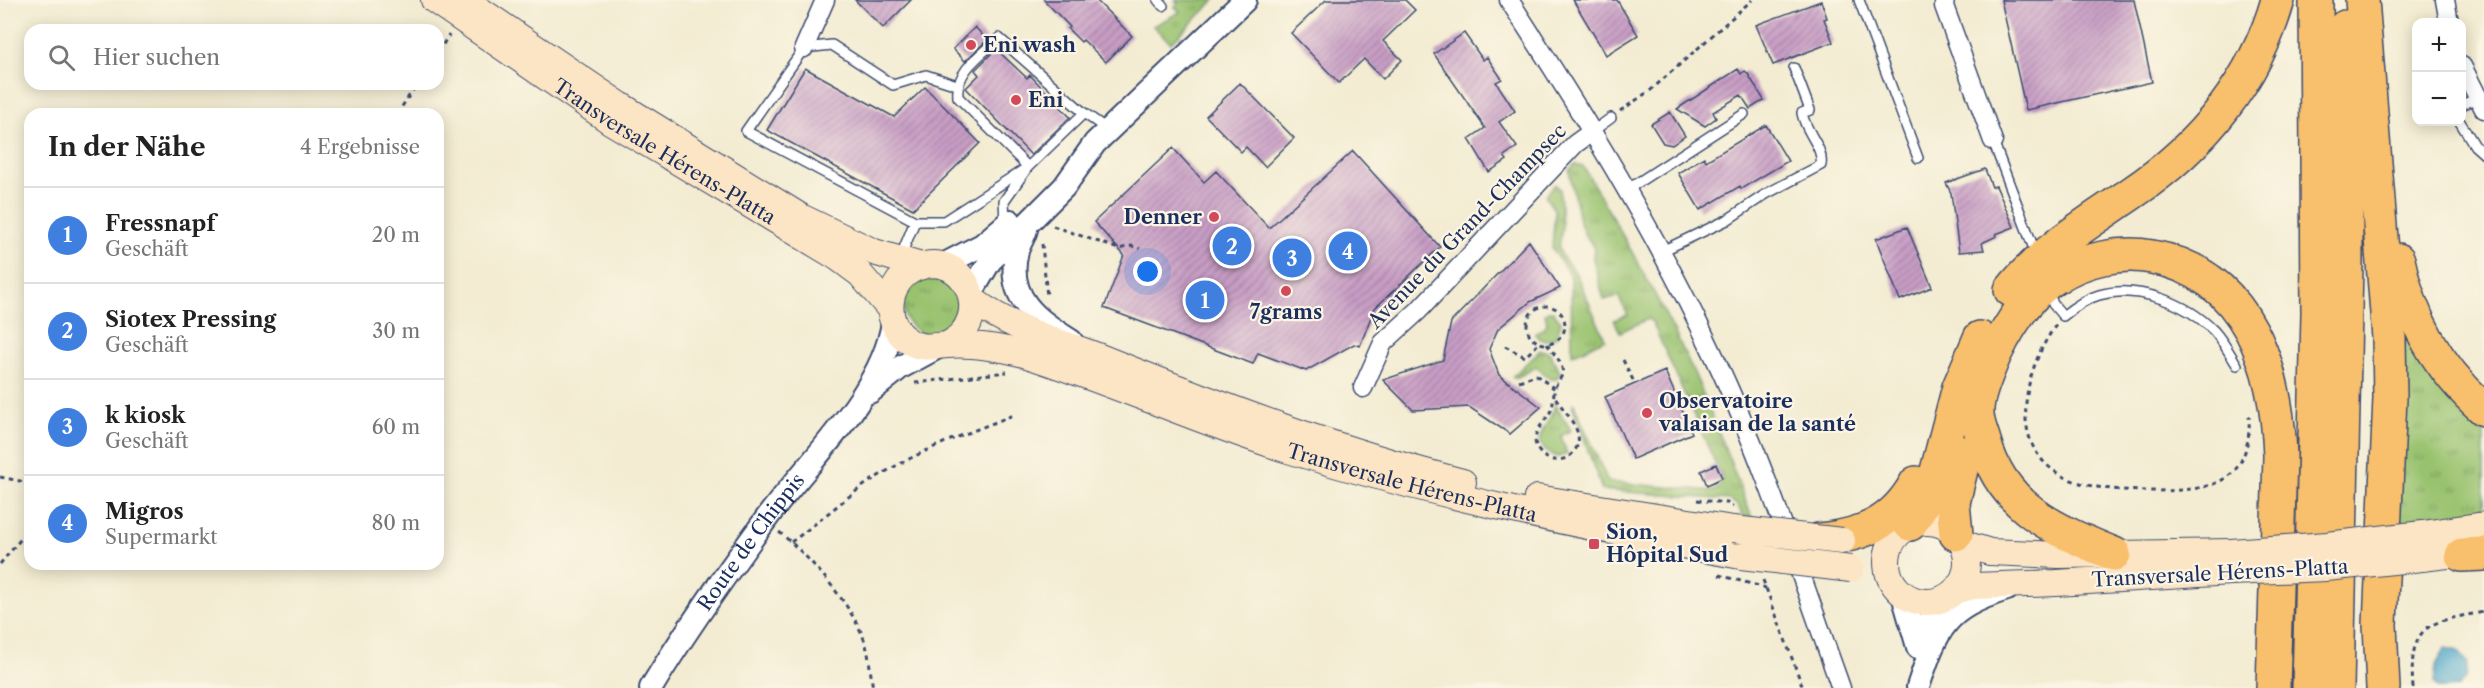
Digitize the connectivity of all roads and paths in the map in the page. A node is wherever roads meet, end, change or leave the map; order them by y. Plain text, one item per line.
1 (434, 0) edge
2 (465, 0) edge
3 (825, 0) edge
4 (1245, 0) edge
5 (1509, 0) edge
6 (1752, 0) edge
7 (1859, 0) edge
8 (1945, 0) edge
9 (2278, 0) edge
10 (2316, 0) edge
11 (2344, 0) edge
12 (2362, 0) edge
13 (2445, 0) edge
14 (2448, 18) edge
15 (450, 34) dead end
16 (444, 43) edge
17 (804, 48) junction
18 (1794, 68) dead end
19 (2464, 72) edge
20 (957, 85) junction
21 (413, 90) edge
22 (2474, 104) edge
23 (401, 108) edge
24 (1084, 113) junction
25 (1744, 114) dead end
26 (1611, 118) joint
27 (2462, 126) edge
28 (1593, 131) junction
29 (1102, 137) junction
30 (1993, 141) joint
31 (2374, 148) junction
32 (2484, 154) edge
33 (1918, 158) dead end
34 (1028, 166) junction
35 (1628, 189) junction
36 (915, 221) junction
37 (1005, 225) junction
38 (1038, 229) junction
39 (1140, 249) dead end
40 (2034, 249) dead end
41 (1662, 251) junction
42 (920, 264) junction
43 (2049, 294) dead end
44 (972, 296) junction
45 (1048, 299) dead end
46 (892, 315) junction
47 (2063, 316) junction
48 (1539, 343) junction
49 (1547, 344) junction
50 (942, 346) junction
51 (1505, 346) dead end
52 (1087, 352) junction
53 (1623, 360) dead end
54 (2237, 365) dead end
55 (1016, 372) dead end
56 (1519, 381) dead end
57 (914, 383) dead end
58 (1635, 384) dead end
59 (1363, 388) dead end
60 (1555, 389) junction
61 (1554, 395) junction
62 (860, 401) junction
63 (1965, 408) junction
64 (2484, 409) edge
65 (2249, 413) dead end
66 (1016, 414) dead end
67 (0, 477) edge
68 (24, 482) edge
69 (765, 522) junction
70 (2484, 525) edge
71 (1903, 530) junction
72 (24, 535) edge
73 (1960, 539) junction
74 (1834, 540) junction
75 (791, 542) junction
76 (2422, 546) junction
77 (2477, 553) edge
78 (2114, 554) junction
79 (2231, 562) junction
80 (0, 564) edge
81 (2020, 584) junction
82 (1897, 587) junction
83 (1950, 594) junction
84 (2484, 612) edge
85 (1918, 647) junction
86 (651, 688) edge
87 (873, 688) edge
88 (1841, 688) edge
89 (1918, 688) edge
90 (2273, 688) edge
91 (2309, 688) edge
92 (2337, 688) edge
93 (2383, 688) edge
94 (2413, 688) edge

1 - 46 main road, Transversale Hérens-Platta
2 - 42 main road, Transversale Hérens-Platta
3 - 17 street
4 - 29 street
5 - 28 street, Avenue du Grand-Champsec
6 - 26 path
7 - 33 lane
8 - 30 street
9 - 63 highway
10 - 91 highway
11 - 92 highway
12 - 31 highway
13 - 14 street
15 - 16 path
17 - 20 lane
17 - 36 lane
18 - 41 lane
19 - 22 street
20 - 24 lane
20 - 34 lane
21 - 23 path
24 - 29 lane
24 - 34 lane
25 - 35 lane
26 - 28 lane
27 - 32 lane
28 - 35 street, Avenue du Grand-Champsec
28 - 59 street, Avenue du Grand-Champsec
29 - 37 street
29 - 38 street
30 - 40 lane
31 - 64 highway
31 - 93 highway
34 - 36 lane
34 - 37 lane
35 - 41 street, Avenue du Grand-Champsec
36 - 42 lane
37 - 42 street
38 - 39 path
38 - 44 street
38 - 45 path
38 - 52 street
41 - 88 street, Avenue du Grand-Champsec
42 - 44 main road
42 - 46 main road
43 - 47 lane
44 - 50 main road
44 - 52 main road, Transversale Hérens-Platta
46 - 50 main road
46 - 62 street, Route de Chippis
47 - 54 lane
47 - 65 path
48 - 49 path
48 - 49 path
48 - 51 path
49 - 60 path
50 - 62 street, Route de Chippis
50 - 82 main road, Transversale Hérens-Platta, bridge
52 - 74 main road, Transversale Hérens-Platta, bridge
53 - 58 path
55 - 57 path
56 - 60 path
60 - 61 path
61 - 61 path
62 - 69 street, Route de Chippis
63 - 71 highway
63 - 73 highway
63 - 74 highway
63 - 78 highway
63 - 90 highway
66 - 75 path
67 - 68 path
69 - 75 path
69 - 86 street, Route de Chippis
70 - 76 main road, Transversale Hérens-Platta
71 - 73 main road
71 - 74 main road, Transversale Hérens-Platta
71 - 82 main road
72 - 80 path
73 - 78 main road, Transversale Hérens-Platta
73 - 83 main road
75 - 87 path
76 - 77 main road, Transversale Hérens-Platta
76 - 79 main road, Transversale Hérens-Platta, bridge
78 - 79 main road, Transversale Hérens-Platta
79 - 81 main road, Transversale Hérens-Platta
81 - 83 main road, Transversale Hérens-Platta
81 - 89 street
82 - 83 main road
82 - 85 street
83 - 85 street
84 - 94 path
85 - 89 street

